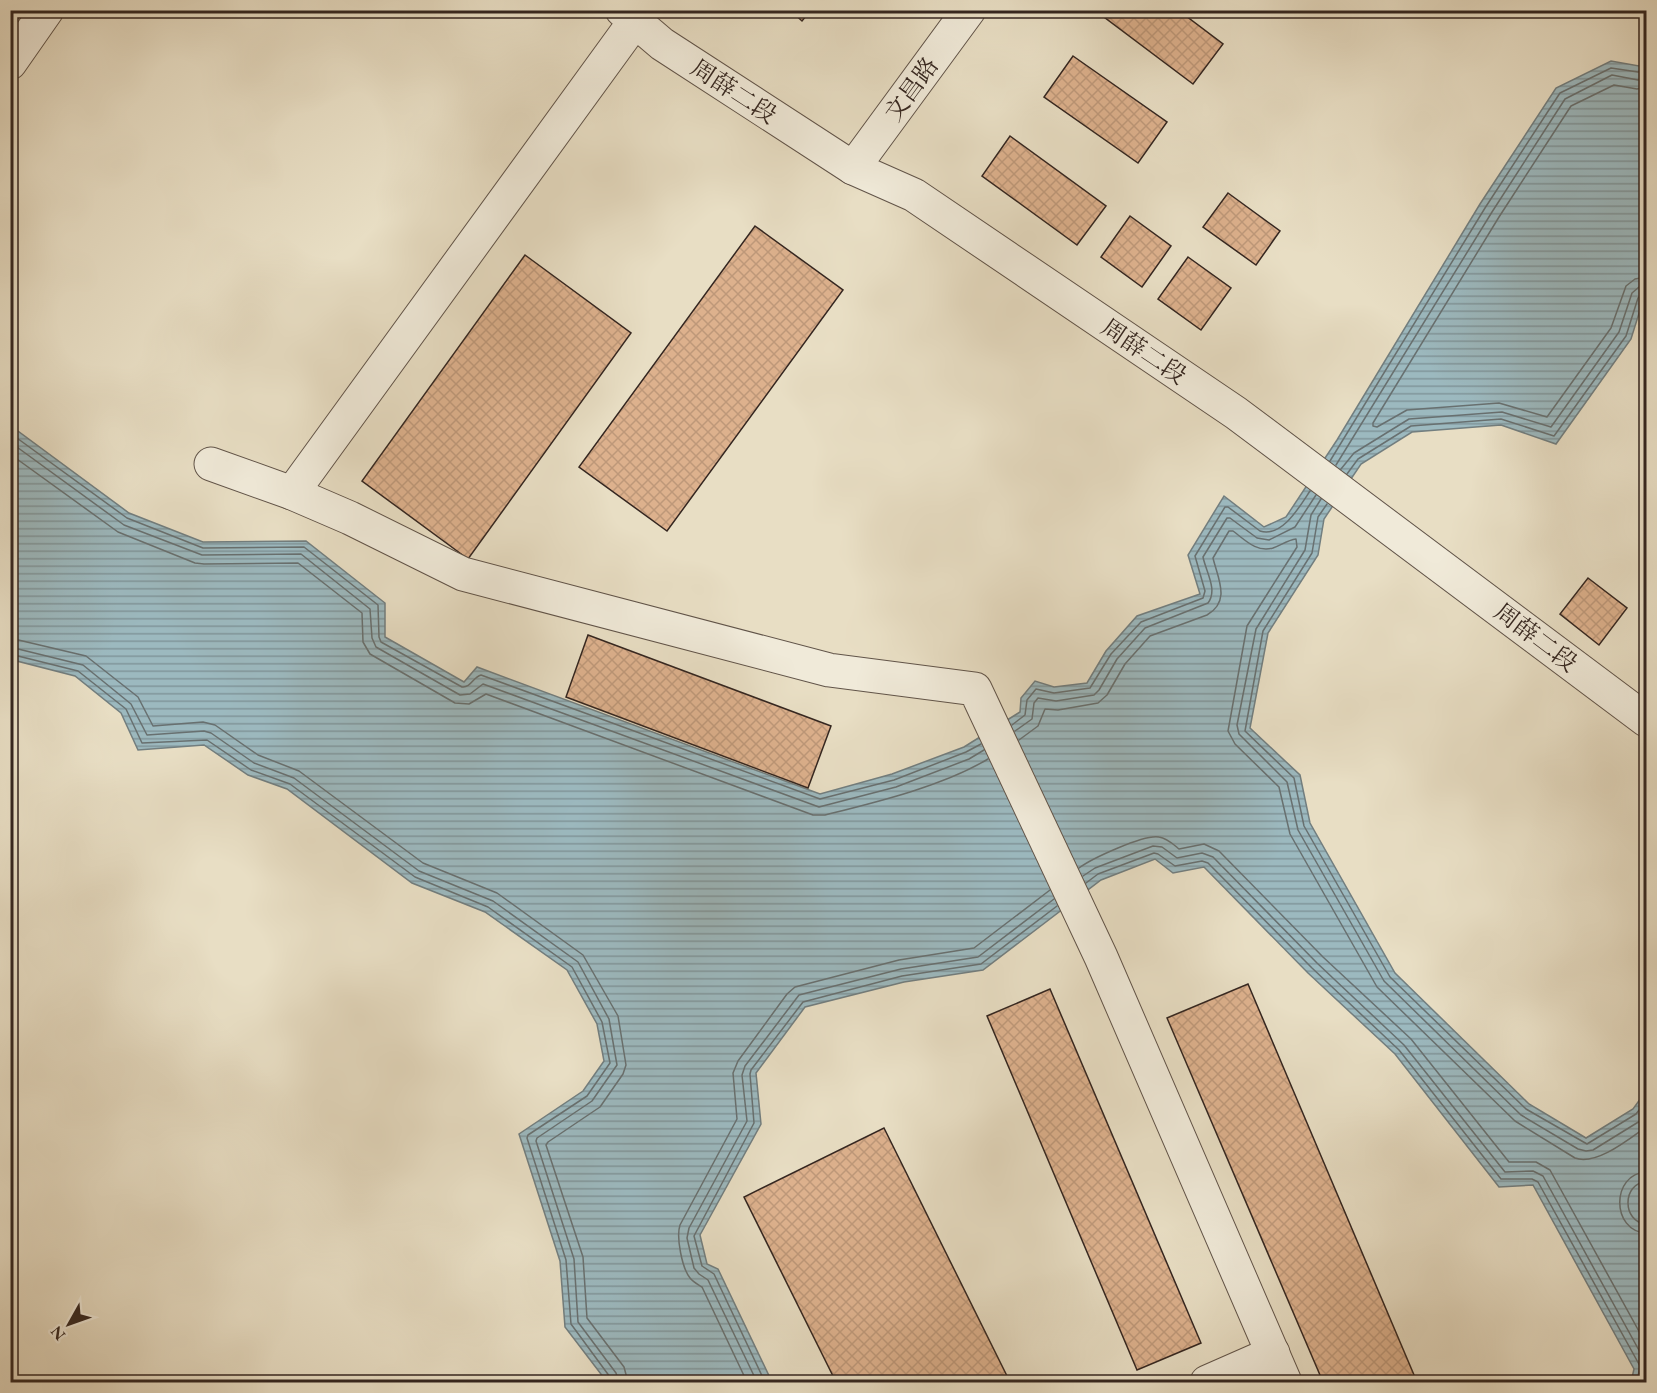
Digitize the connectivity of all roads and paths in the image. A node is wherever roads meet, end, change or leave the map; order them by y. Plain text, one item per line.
1 (48, 10) edge
2 (969, 10) edge
3 (629, 16) edge
4 (10, 63) edge
5 (853, 168) junction
6 (212, 464) dead end
7 (291, 493) junction
8 (1647, 720) edge
9 (1273, 1353) junction
10 (1207, 1383) edge
11 (1285, 1383) edge

1 - 4 street
2 - 5 street, 文昌路
3 - 5 street, 周薛二段
3 - 7 street
5 - 8 street, 周薛二段
6 - 7 street
7 - 9 street
9 - 10 street
9 - 11 street

